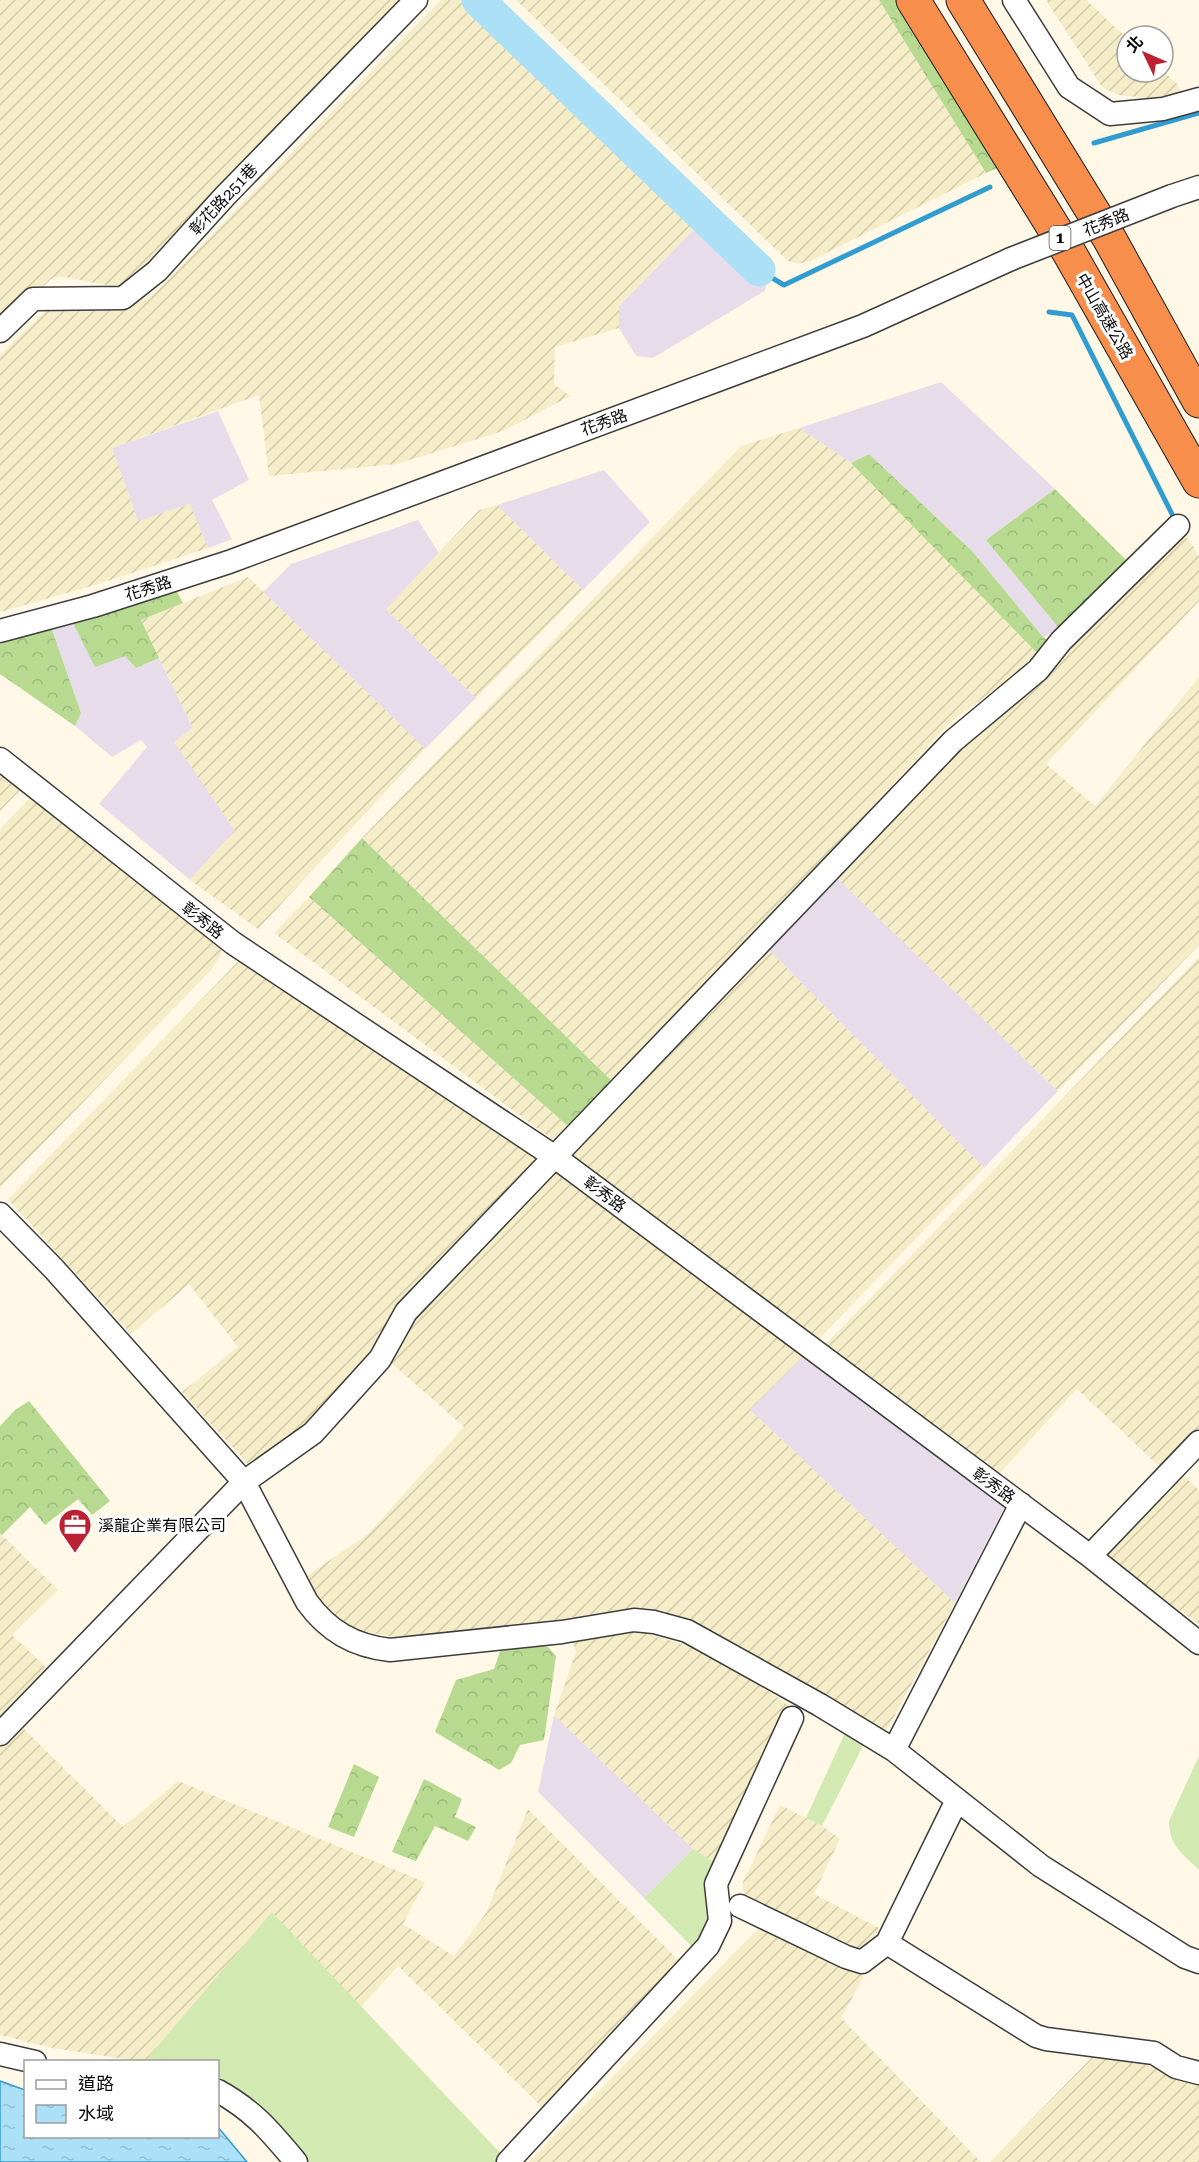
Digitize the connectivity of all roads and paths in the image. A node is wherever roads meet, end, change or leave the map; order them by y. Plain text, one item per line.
1 (416, 0) edge
2 (913, 0) edge
3 (963, 0) edge
4 (1014, 0) edge
5 (1199, 99) edge
6 (1199, 187) edge
7 (0, 331) edge
8 (1199, 401) edge
9 (1199, 481) edge
10 (1178, 526) dead end
11 (0, 630) edge
12 (0, 759) edge
13 (555, 1157) junction
14 (0, 1214) edge
15 (1199, 1442) edge
16 (244, 1482) junction
17 (1021, 1504) junction
18 (1090, 1556) junction
19 (1199, 1643) edge
20 (792, 1718) dead end
21 (0, 1734) edge
22 (894, 1749) junction
23 (957, 1800) junction
24 (740, 1906) dead end
25 (887, 1943) junction
26 (1199, 1962) edge
27 (0, 2054) edge
28 (30, 2060) edge
29 (1199, 2073) edge
30 (219, 2092) edge
31 (296, 2162) edge
32 (508, 2162) edge

1 - 7 street, 彰花路251巷
2 - 9 highway, 中山高速公路 / 1
3 - 8 highway
4 - 5 street
6 - 11 street, 花秀路, bridge
10 - 13 street
12 - 13 street, 彰秀路
13 - 16 street
13 - 17 street, 彰秀路
14 - 16 street
15 - 18 street
16 - 21 street
16 - 22 street
17 - 18 street, 彰秀路
17 - 22 street
18 - 19 street, 彰秀路
20 - 32 street
22 - 23 street
23 - 25 street
23 - 26 street
24 - 25 street
25 - 29 street
27 - 28 street
30 - 31 street

